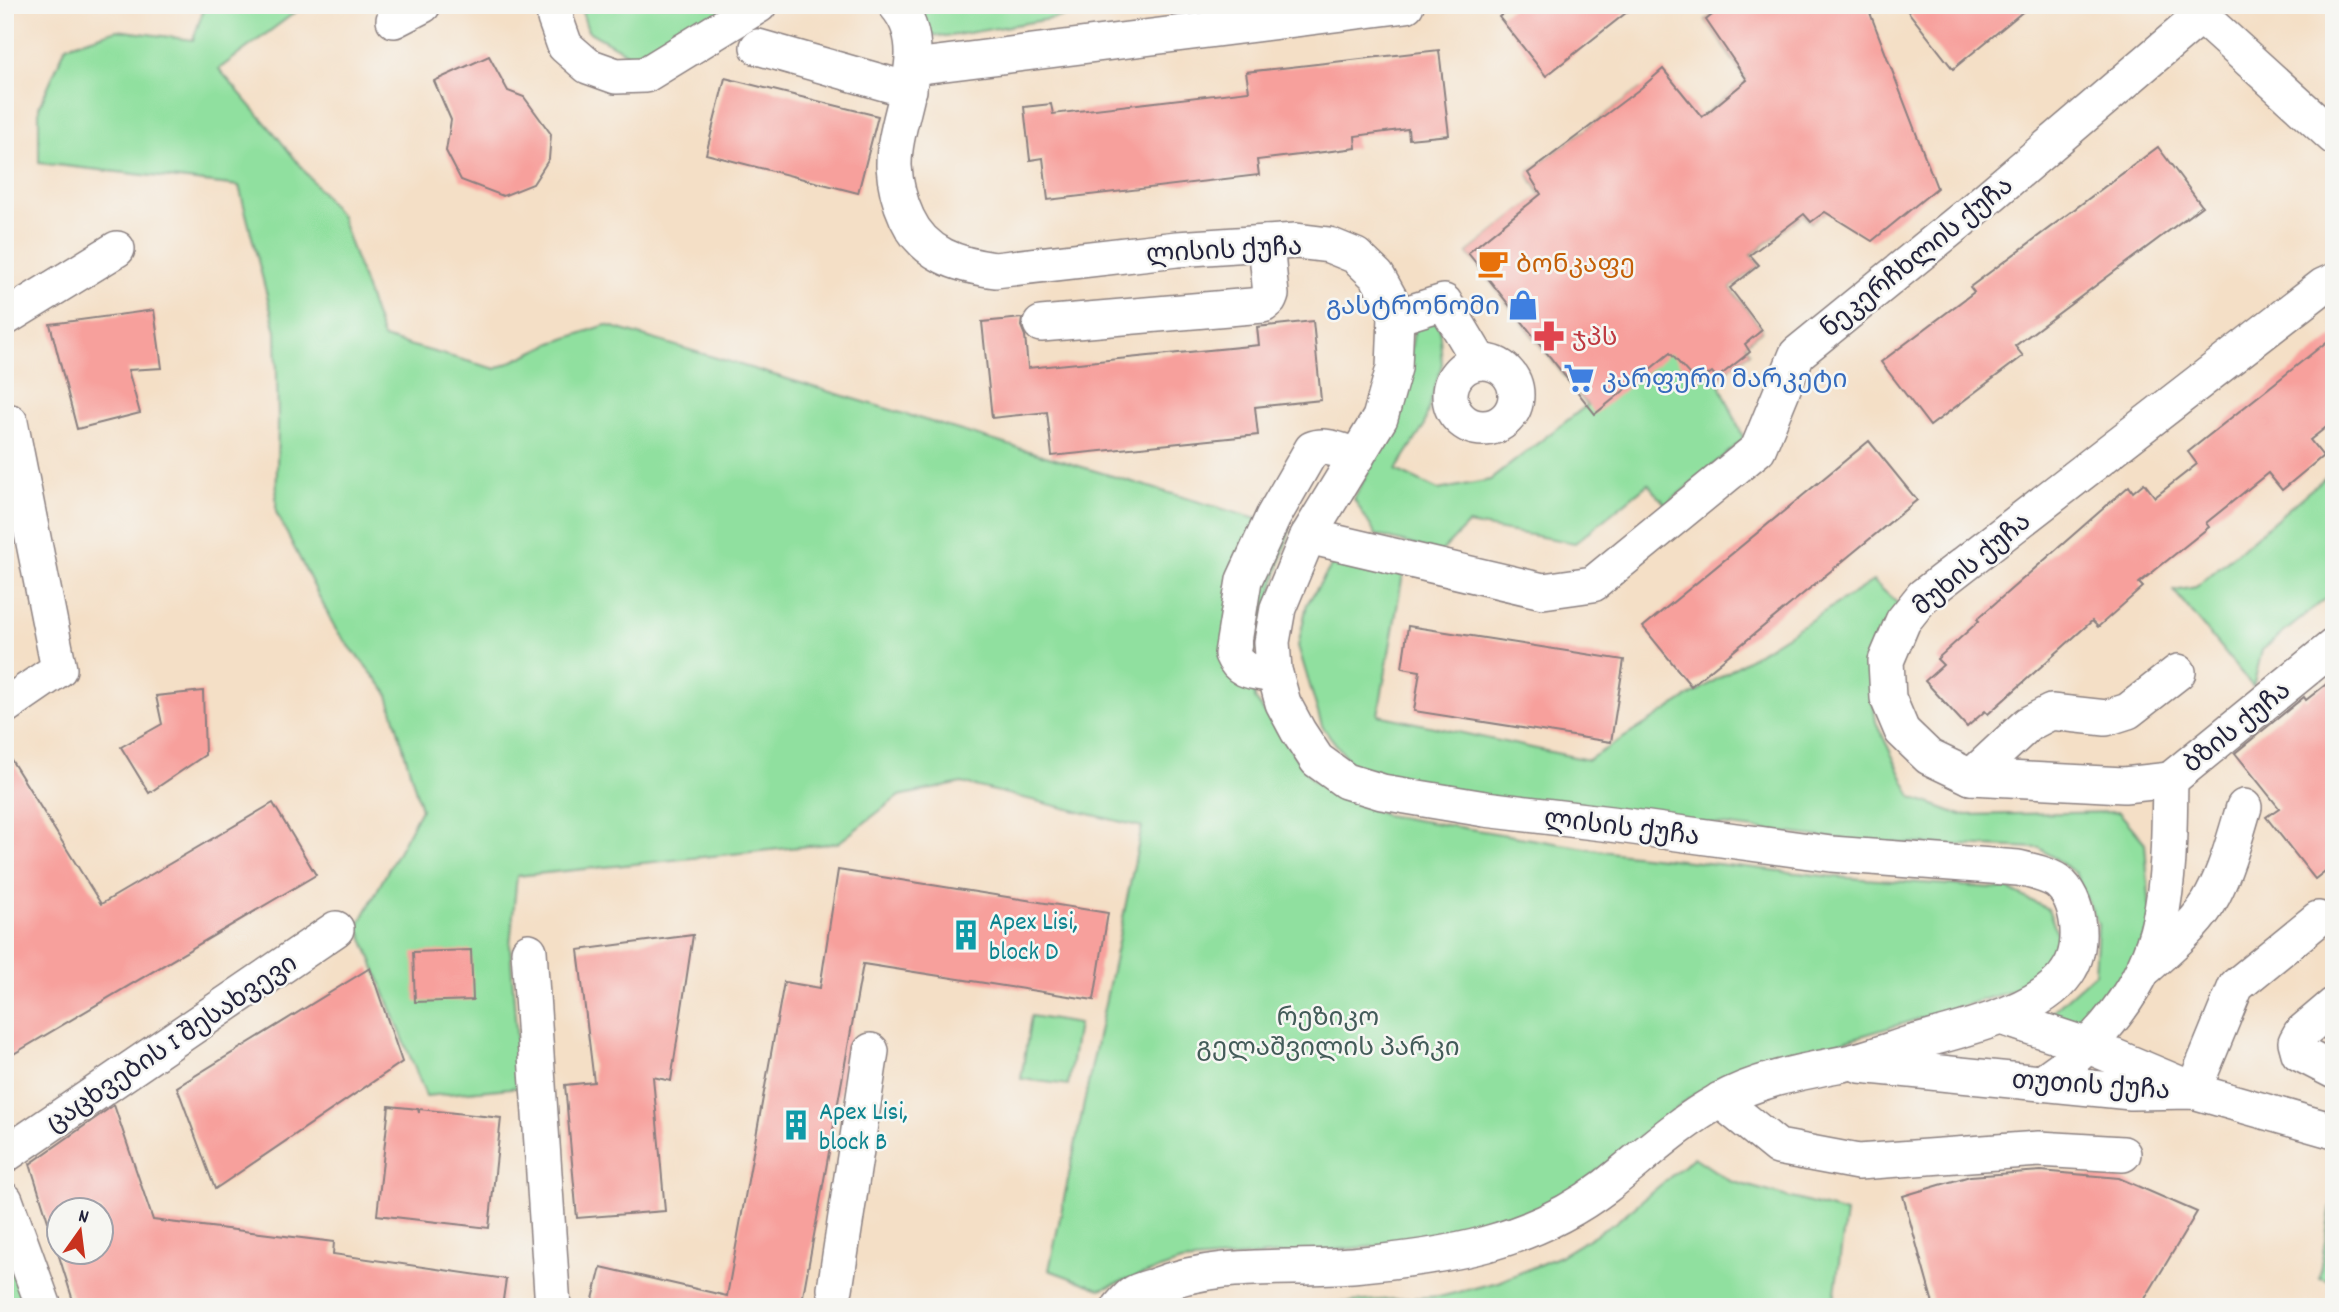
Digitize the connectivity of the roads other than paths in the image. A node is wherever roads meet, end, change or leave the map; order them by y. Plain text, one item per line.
1 (557, 5) edge
2 (759, 5) edge
3 (895, 5) edge
4 (1406, 5) edge
5 (2205, 11) edge
6 (758, 47) dead end
7 (911, 78) junction
8 (2334, 137) edge
9 (1266, 243) junction
10 (117, 249) dead end
11 (2330, 275) edge
12 (1396, 317) junction
13 (5, 318) edge
14 (1041, 324) dead end
15 (1480, 362) dead end
16 (10, 422) dead end
17 (1357, 456) junction
18 (1308, 536) junction
19 (2334, 646) edge
20 (2178, 672) dead end
21 (1275, 675) junction
22 (5, 706) edge
23 (1971, 777) junction
24 (2170, 780) junction
25 (2244, 807) dead end
26 (2318, 919) dead end
27 (336, 929) dead end
28 (529, 951) dead end
29 (2142, 972) junction
30 (2334, 1005) edge
31 (2001, 1017) junction
32 (2089, 1046) junction
33 (871, 1051) dead end
34 (1843, 1064) junction
35 (2334, 1070) edge
36 (2042, 1082) junction
37 (2193, 1091) junction
38 (1720, 1100) junction
39 (2334, 1131) edge
40 (2123, 1154) dead end
41 (5, 1155) edge
42 (5, 1200) edge
43 (835, 1289) dead end
44 (44, 1307) edge
45 (553, 1307) edge
46 (1121, 1307) edge

1 - 2 street
3 - 7 street, ლისის ქუჩა
4 - 7 street
5 - 8 street, ნეკერჩხლის ქუჩა
5 - 18 street, ნეკერჩხლის ქუჩა
6 - 7 street
7 - 9 street, ლისის ქუჩა
9 - 12 street, ლისის ქუჩა
9 - 14 street
10 - 13 street
11 - 23 street, მუხის ქუჩა
12 - 15 street
12 - 17 street, ლისის ქუჩა
16 - 22 street
17 - 18 street, ლისის ქუჩა
17 - 21 street
18 - 21 street, ლისის ქუჩა
19 - 24 street, ბზის ქუჩა
20 - 23 street
21 - 31 street, ლისის ქუჩა
23 - 24 street, მუხის ქუჩა
24 - 29 street
25 - 29 street
26 - 37 street
27 - 41 street, ცაცხვების I შესახვევი
28 - 45 street
29 - 32 street
30 - 35 street
31 - 32 street
31 - 34 street, ლისის ქუჩა
32 - 36 street
32 - 37 street
33 - 43 street
34 - 36 street, თუთის ქუჩა
34 - 38 street, ლისის ქუჩა
36 - 37 street, თუთის ქუჩა
37 - 39 street, თუთის ქუჩა
38 - 40 street
38 - 46 street, ლისის ქუჩა
42 - 44 street

